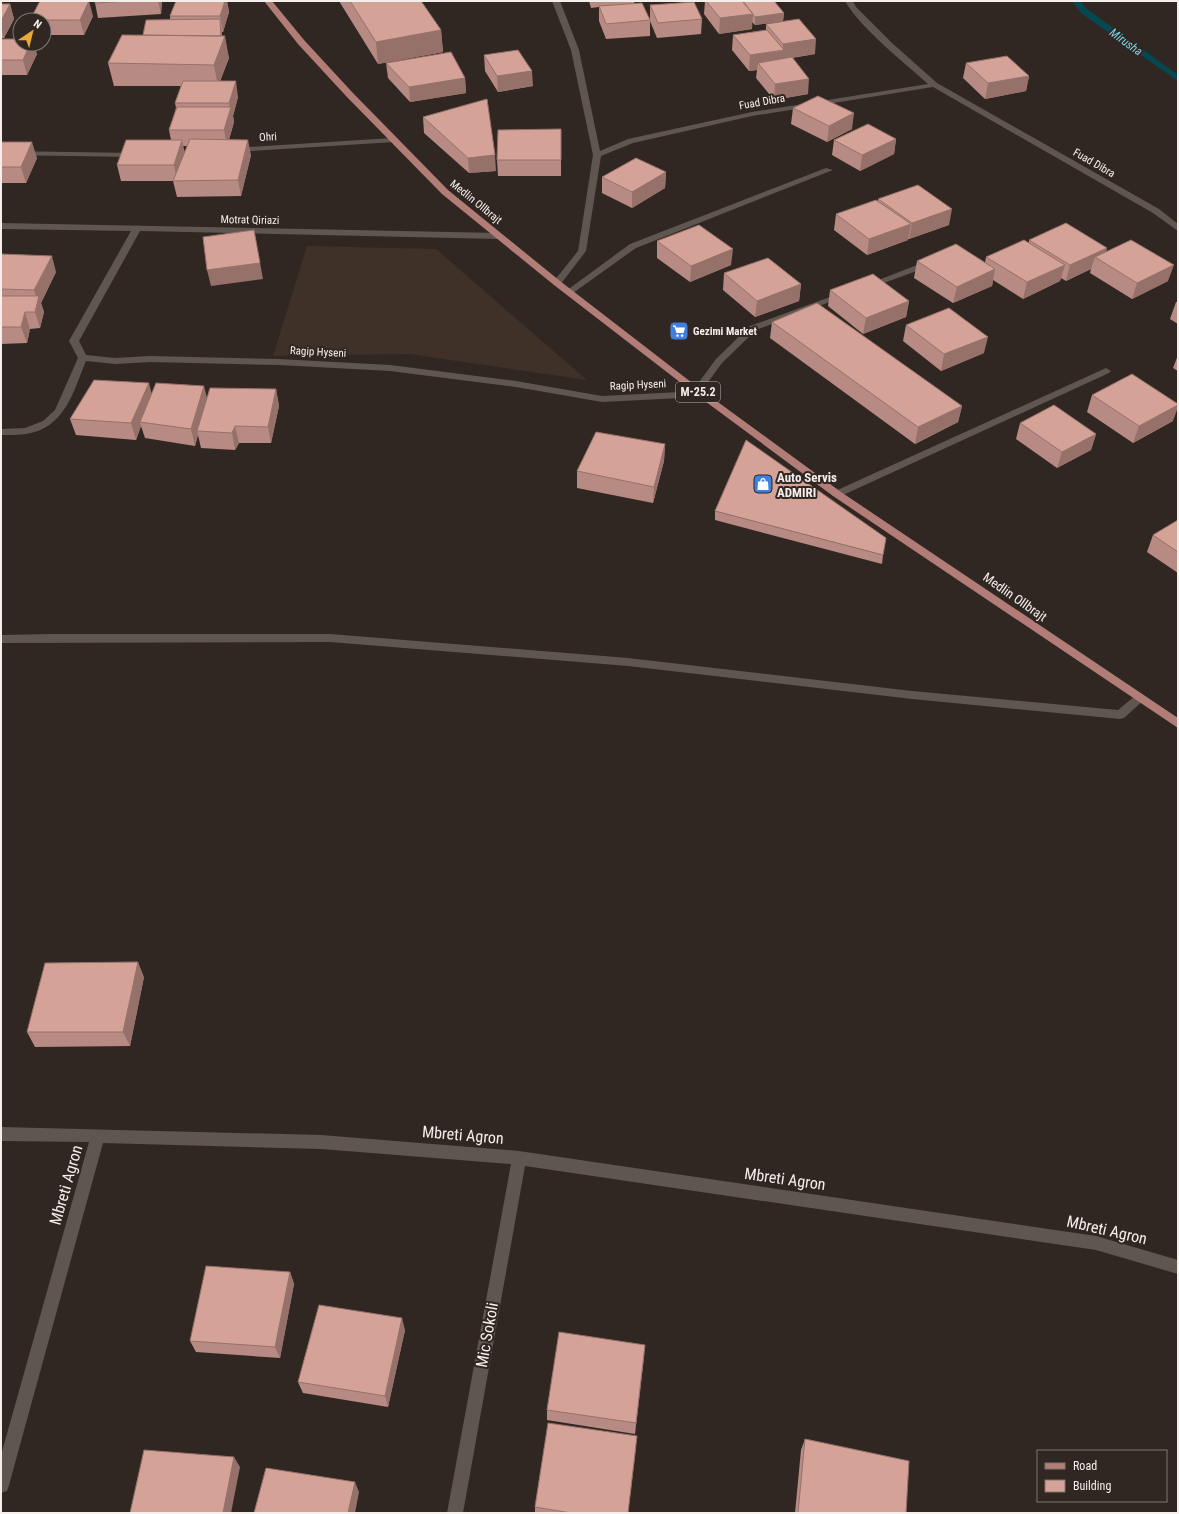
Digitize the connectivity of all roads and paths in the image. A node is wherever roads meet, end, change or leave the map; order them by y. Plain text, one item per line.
1 (268, 1) edge
2 (556, 1) edge
3 (849, 1) edge
4 (934, 85) junction
5 (392, 140) junction
6 (226, 150) edge
7 (1, 153) edge
8 (148, 155) edge
9 (597, 155) junction
10 (829, 170) dead end
11 (1, 226) edge
12 (1178, 228) edge
13 (137, 229) junction
14 (499, 236) junction
15 (940, 259) edge
16 (557, 283) junction
17 (570, 291) junction
18 (83, 358) junction
19 (1106, 371) dead end
20 (697, 392) junction
21 (1, 432) edge
22 (837, 494) junction
23 (1, 640) edge
24 (1139, 699) junction
25 (1178, 724) edge
26 (1, 1134) edge
27 (98, 1136) junction
28 (519, 1158) junction
29 (1178, 1267) edge
30 (1, 1485) edge
31 (455, 1513) edge

1 - 5 main road, Medlin Ollbrajt / M-25.2
2 - 9 street
3 - 4 street, Fuad Dibra
4 - 9 street, Fuad Dibra
4 - 12 street, Fuad Dibra
5 - 6 street, Ohri
5 - 14 main road, Medlin Ollbrajt / M-25.2
7 - 8 street
9 - 16 street
10 - 17 street
11 - 13 street, Motrat Qiriazi
13 - 14 street, Motrat Qiriazi
13 - 18 street
14 - 16 main road, Medlin Ollbrajt / M-25.2
15 - 20 street
16 - 17 main road, Medlin Ollbrajt / M-25.2
17 - 20 main road, Medlin Ollbrajt / M-25.2
18 - 20 street, Ragip Hyseni
18 - 21 street
19 - 22 street
20 - 22 main road, Medlin Ollbrajt / M-25.2
22 - 24 main road, Medlin Ollbrajt / M-25.2
23 - 24 street
24 - 25 main road, Medlin Ollbrajt / M-25.2
26 - 27 street
27 - 28 street, Mbreti Agron
27 - 30 street, Mbreti Agron
28 - 29 street, Mbreti Agron
28 - 31 street, Mic Sokoli

